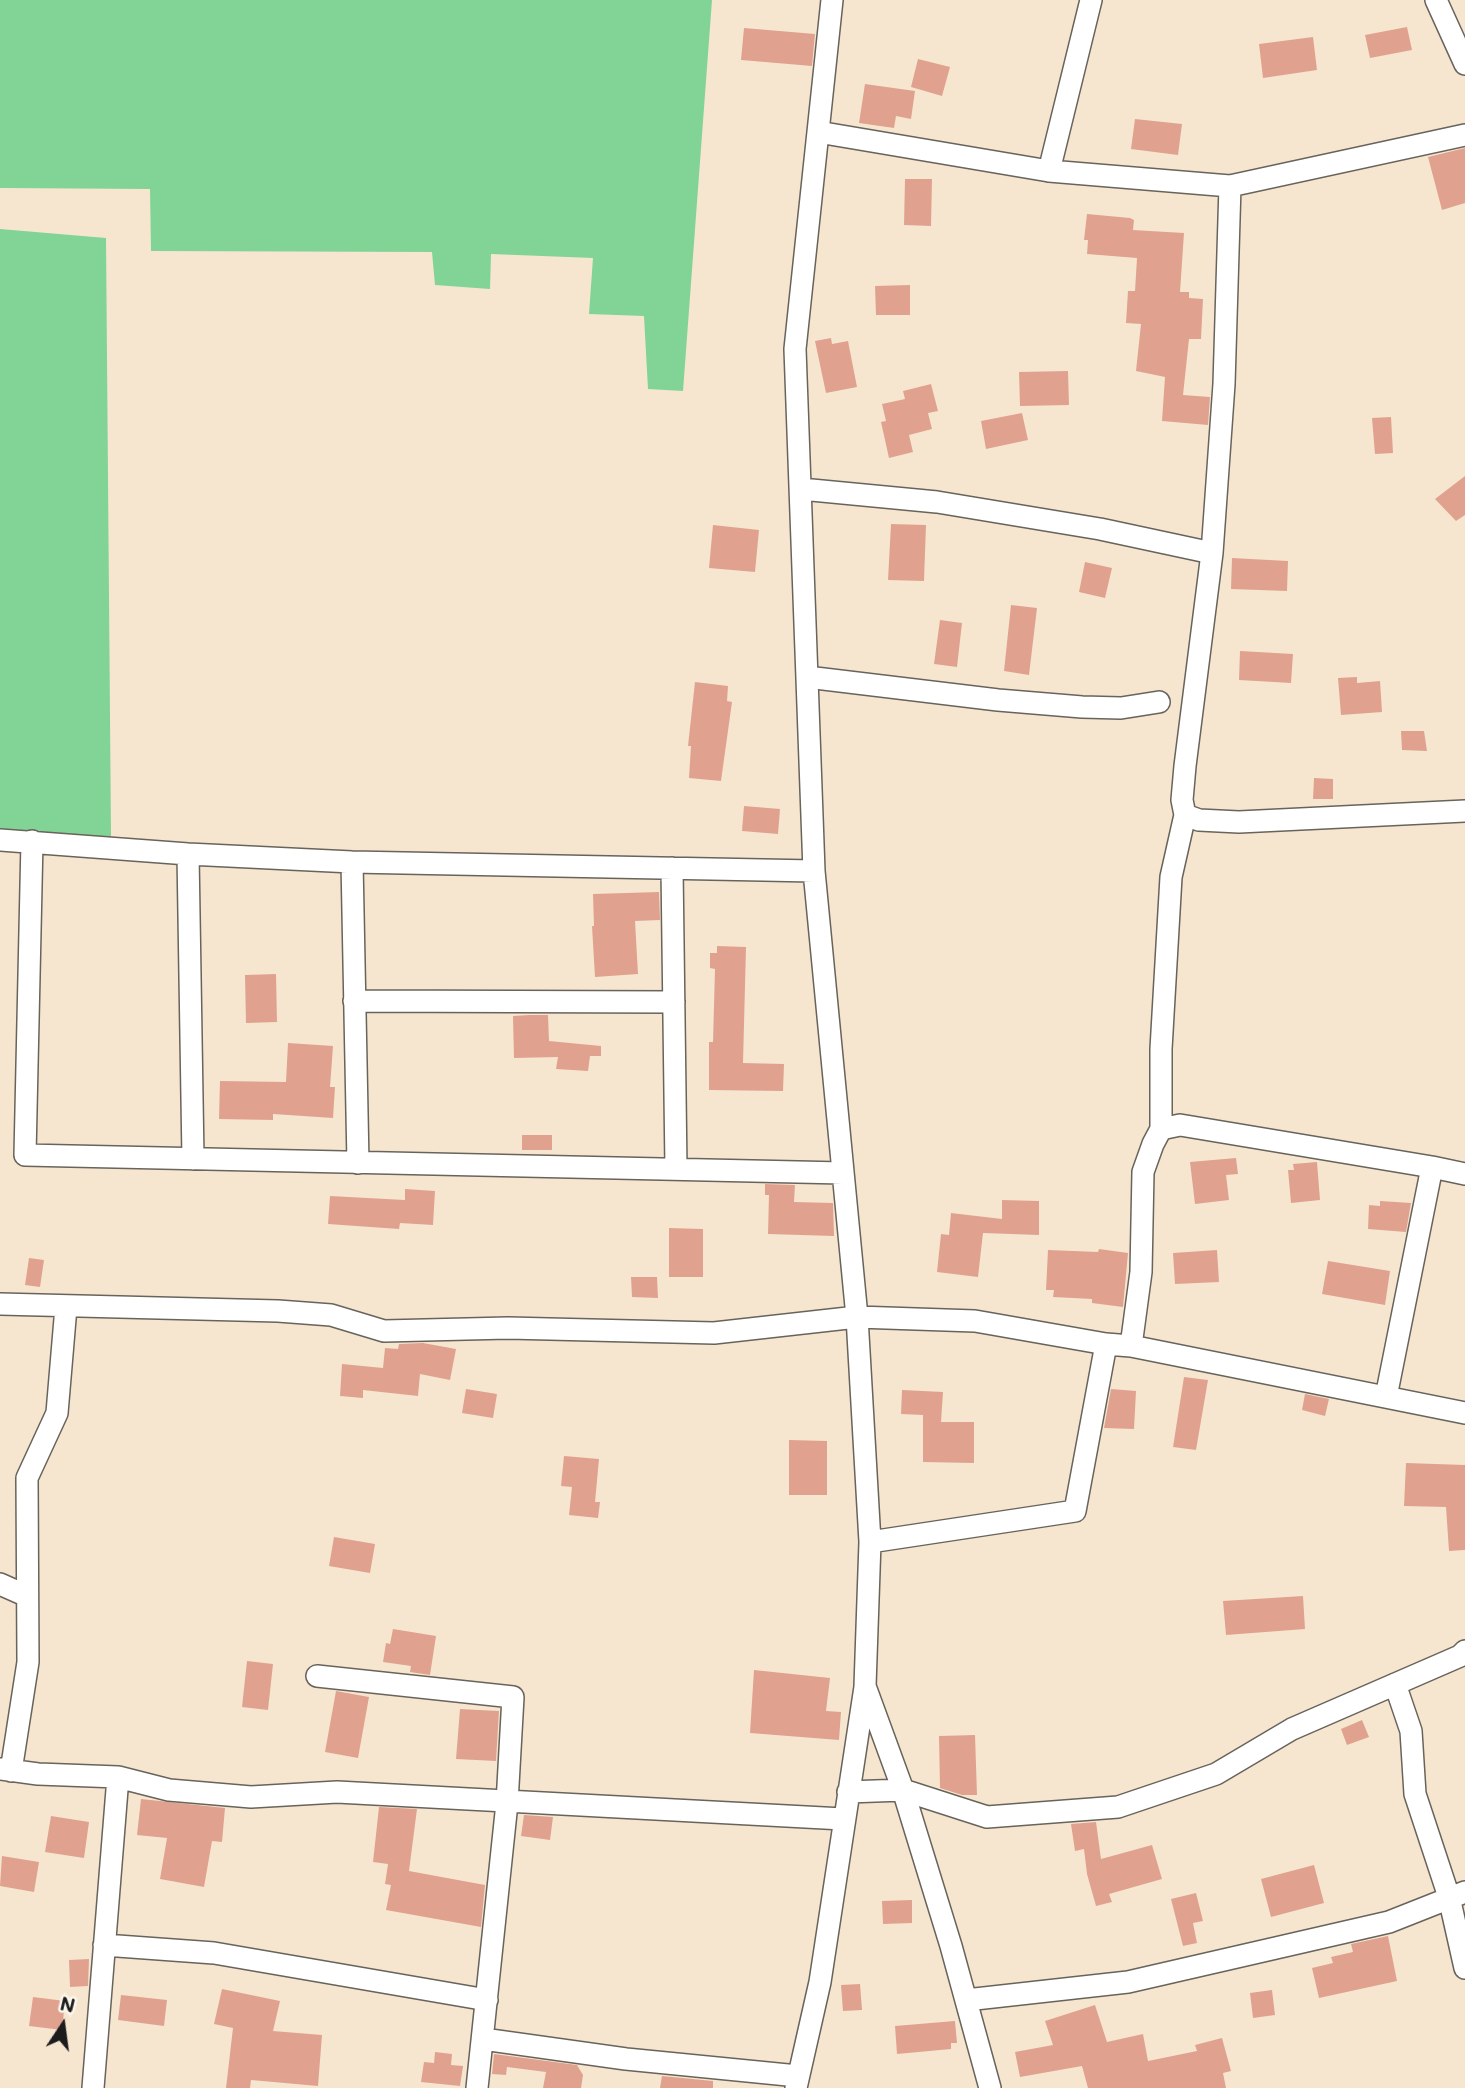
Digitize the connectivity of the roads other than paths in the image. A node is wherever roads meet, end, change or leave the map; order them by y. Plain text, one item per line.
1 (832, 0) edge
2 (1091, 0) edge
3 (1436, 0) edge
4 (1465, 64) edge
5 (818, 132) junction
6 (1465, 135) edge
7 (1049, 171) junction
8 (1230, 186) junction
9 (801, 489) junction
10 (1212, 553) junction
11 (807, 677) junction
12 (1159, 702) dead end
13 (1465, 811) edge
14 (1185, 815) junction
15 (0, 840) edge
16 (32, 841) junction
17 (188, 854) junction
18 (352, 862) junction
19 (672, 868) junction
20 (814, 871) junction
21 (355, 1001) junction
22 (674, 1002) junction
23 (1161, 1129) junction
24 (193, 1158) junction
25 (358, 1163) junction
26 (1432, 1167) junction
27 (676, 1169) junction
28 (843, 1173) junction
29 (1465, 1174) edge
30 (0, 1304) edge
31 (66, 1307) junction
32 (856, 1317) junction
33 (1106, 1344) junction
34 (1131, 1346) junction
35 (1386, 1397) junction
36 (1465, 1413) edge
37 (870, 1542) junction
38 (0, 1584) edge
39 (27, 1596) junction
40 (1465, 1651) edge
41 (317, 1676) dead end
42 (1395, 1684) junction
43 (865, 1686) junction
44 (6, 1770) edge
45 (118, 1777) junction
46 (903, 1790) junction
47 (848, 1792) junction
48 (507, 1802) junction
49 (843, 1819) junction
50 (1457, 1895) edge
51 (104, 1945) junction
52 (1465, 1968) edge
53 (486, 2000) junction
54 (965, 2000) junction
55 (482, 2039) junction
56 (797, 2082) edge
57 (93, 2088) edge
58 (477, 2088) edge
59 (990, 2088) edge

1 - 5 street
2 - 7 street
3 - 4 street
5 - 7 street
5 - 9 street
6 - 8 street
7 - 8 street
8 - 10 street
9 - 10 street
9 - 11 street
10 - 14 street
11 - 12 street
11 - 20 street
13 - 14 street
14 - 23 street
15 - 16 street
16 - 17 street
16 - 24 street
17 - 18 street
17 - 24 street
18 - 19 street
18 - 21 street
19 - 20 street
19 - 22 street
20 - 28 street
21 - 22 street
21 - 25 street
22 - 27 street
23 - 26 street
23 - 34 street
24 - 25 street
25 - 27 street
26 - 29 street
26 - 35 street
27 - 28 street
28 - 32 street
30 - 31 street
31 - 32 street
31 - 39 street
32 - 33 street
32 - 37 street
33 - 34 street
33 - 37 street
34 - 35 street
35 - 36 street
37 - 43 street
38 - 39 street
39 - 44 street
40 - 42 street
41 - 48 street
42 - 46 street
42 - 50 street
43 - 46 street
43 - 47 street
44 - 45 street
45 - 48 street
45 - 51 street
46 - 47 street
46 - 54 street
47 - 49 street
48 - 49 street
48 - 53 street
49 - 56 street
50 - 52 street
50 - 54 street
51 - 53 street
51 - 57 street
53 - 55 street
54 - 59 street
55 - 56 street
55 - 58 street

